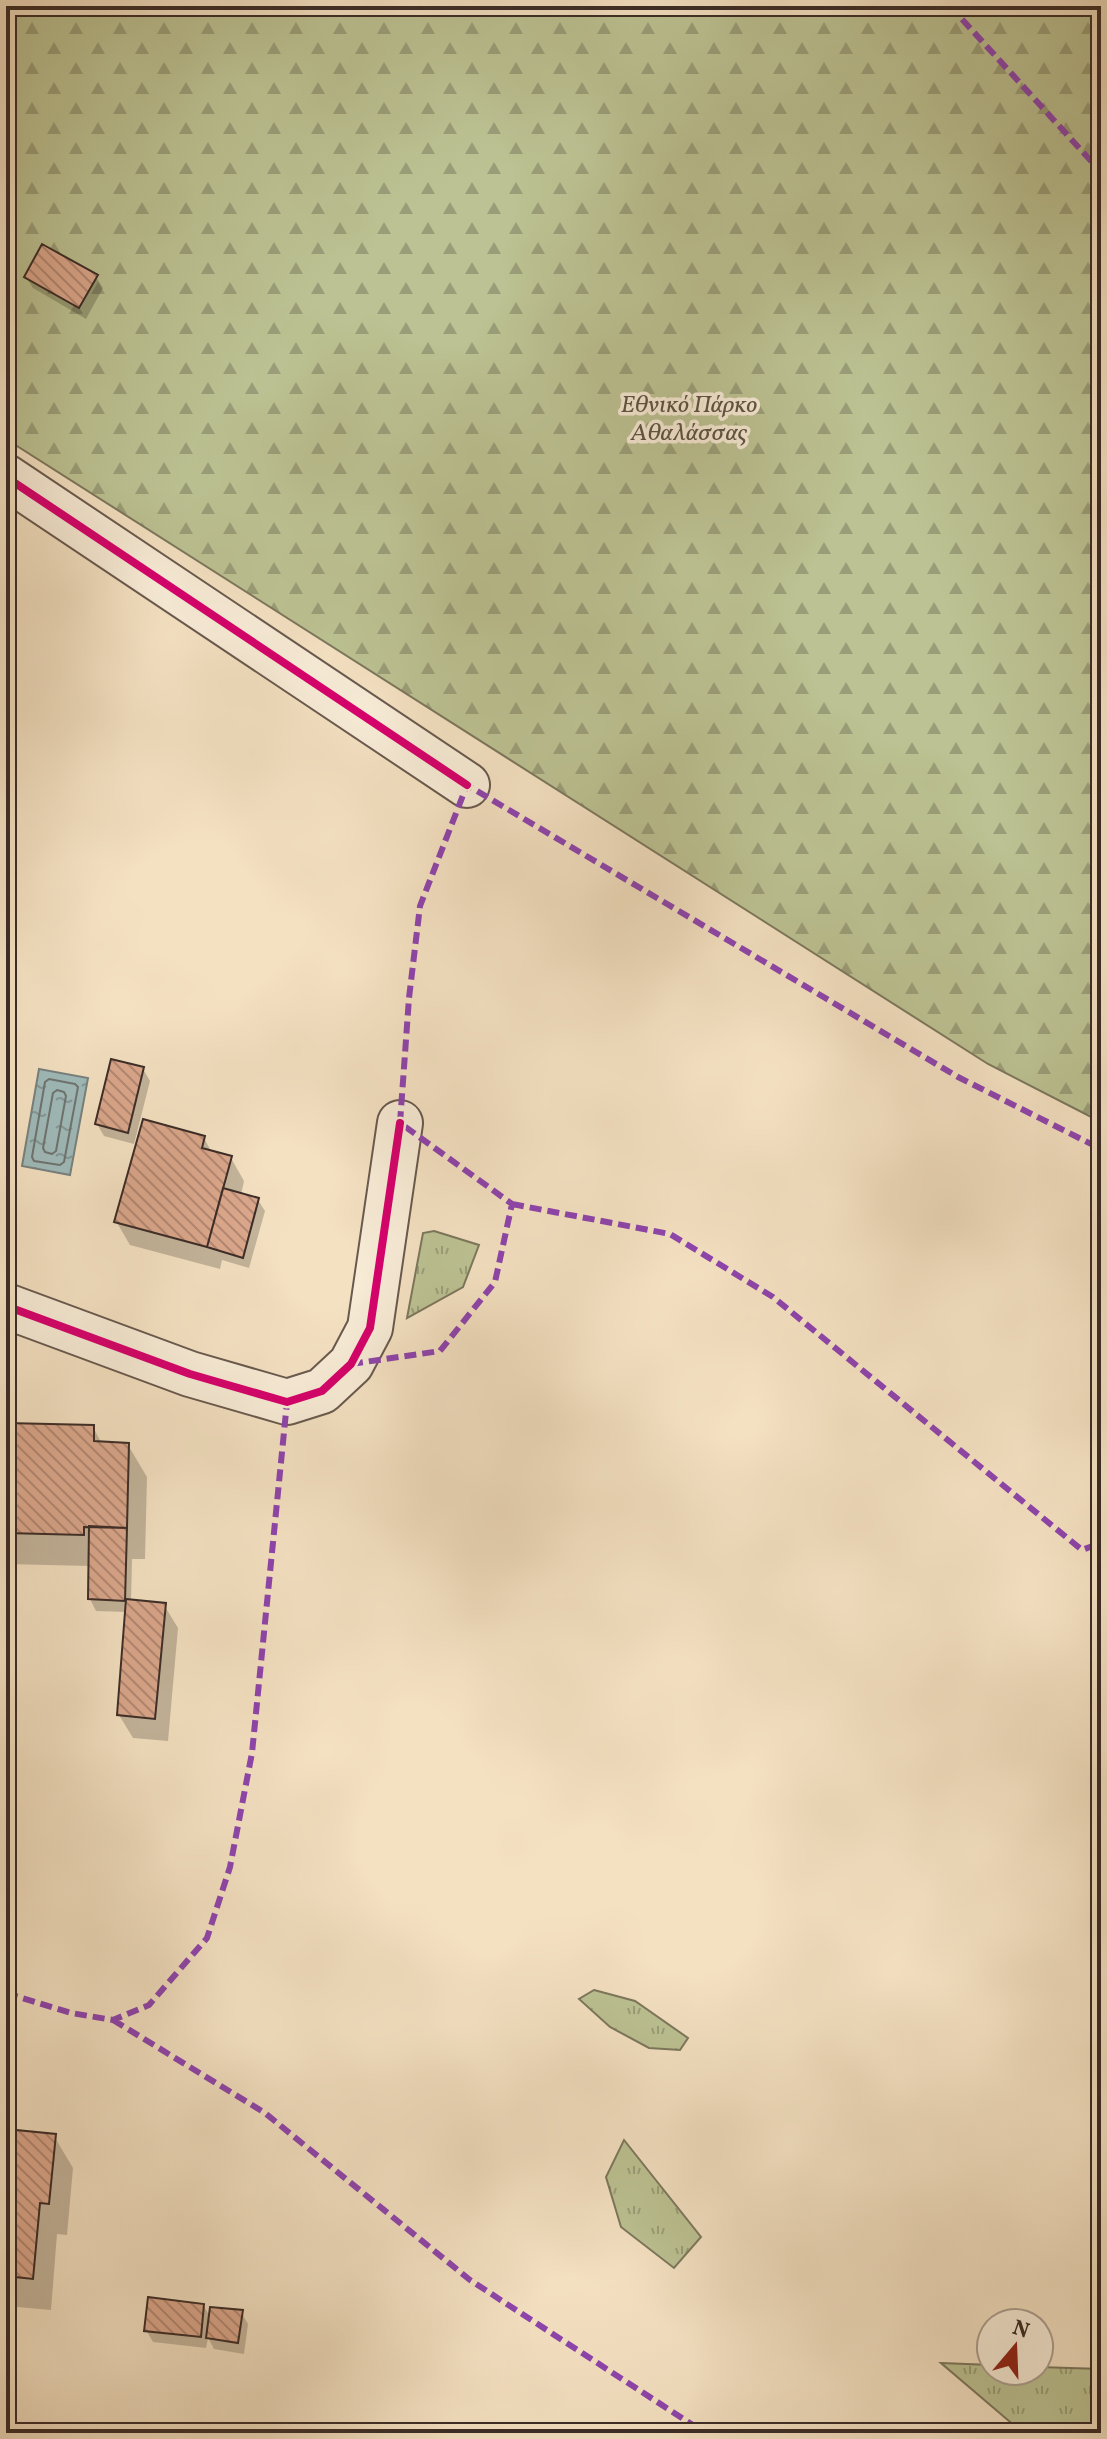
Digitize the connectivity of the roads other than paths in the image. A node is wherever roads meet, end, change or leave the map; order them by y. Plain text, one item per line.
1 (6, 477) edge
2 (467, 785) dead end
3 (400, 1123) dead end
4 (6, 1306) edge

1 - 2 street
3 - 4 street

